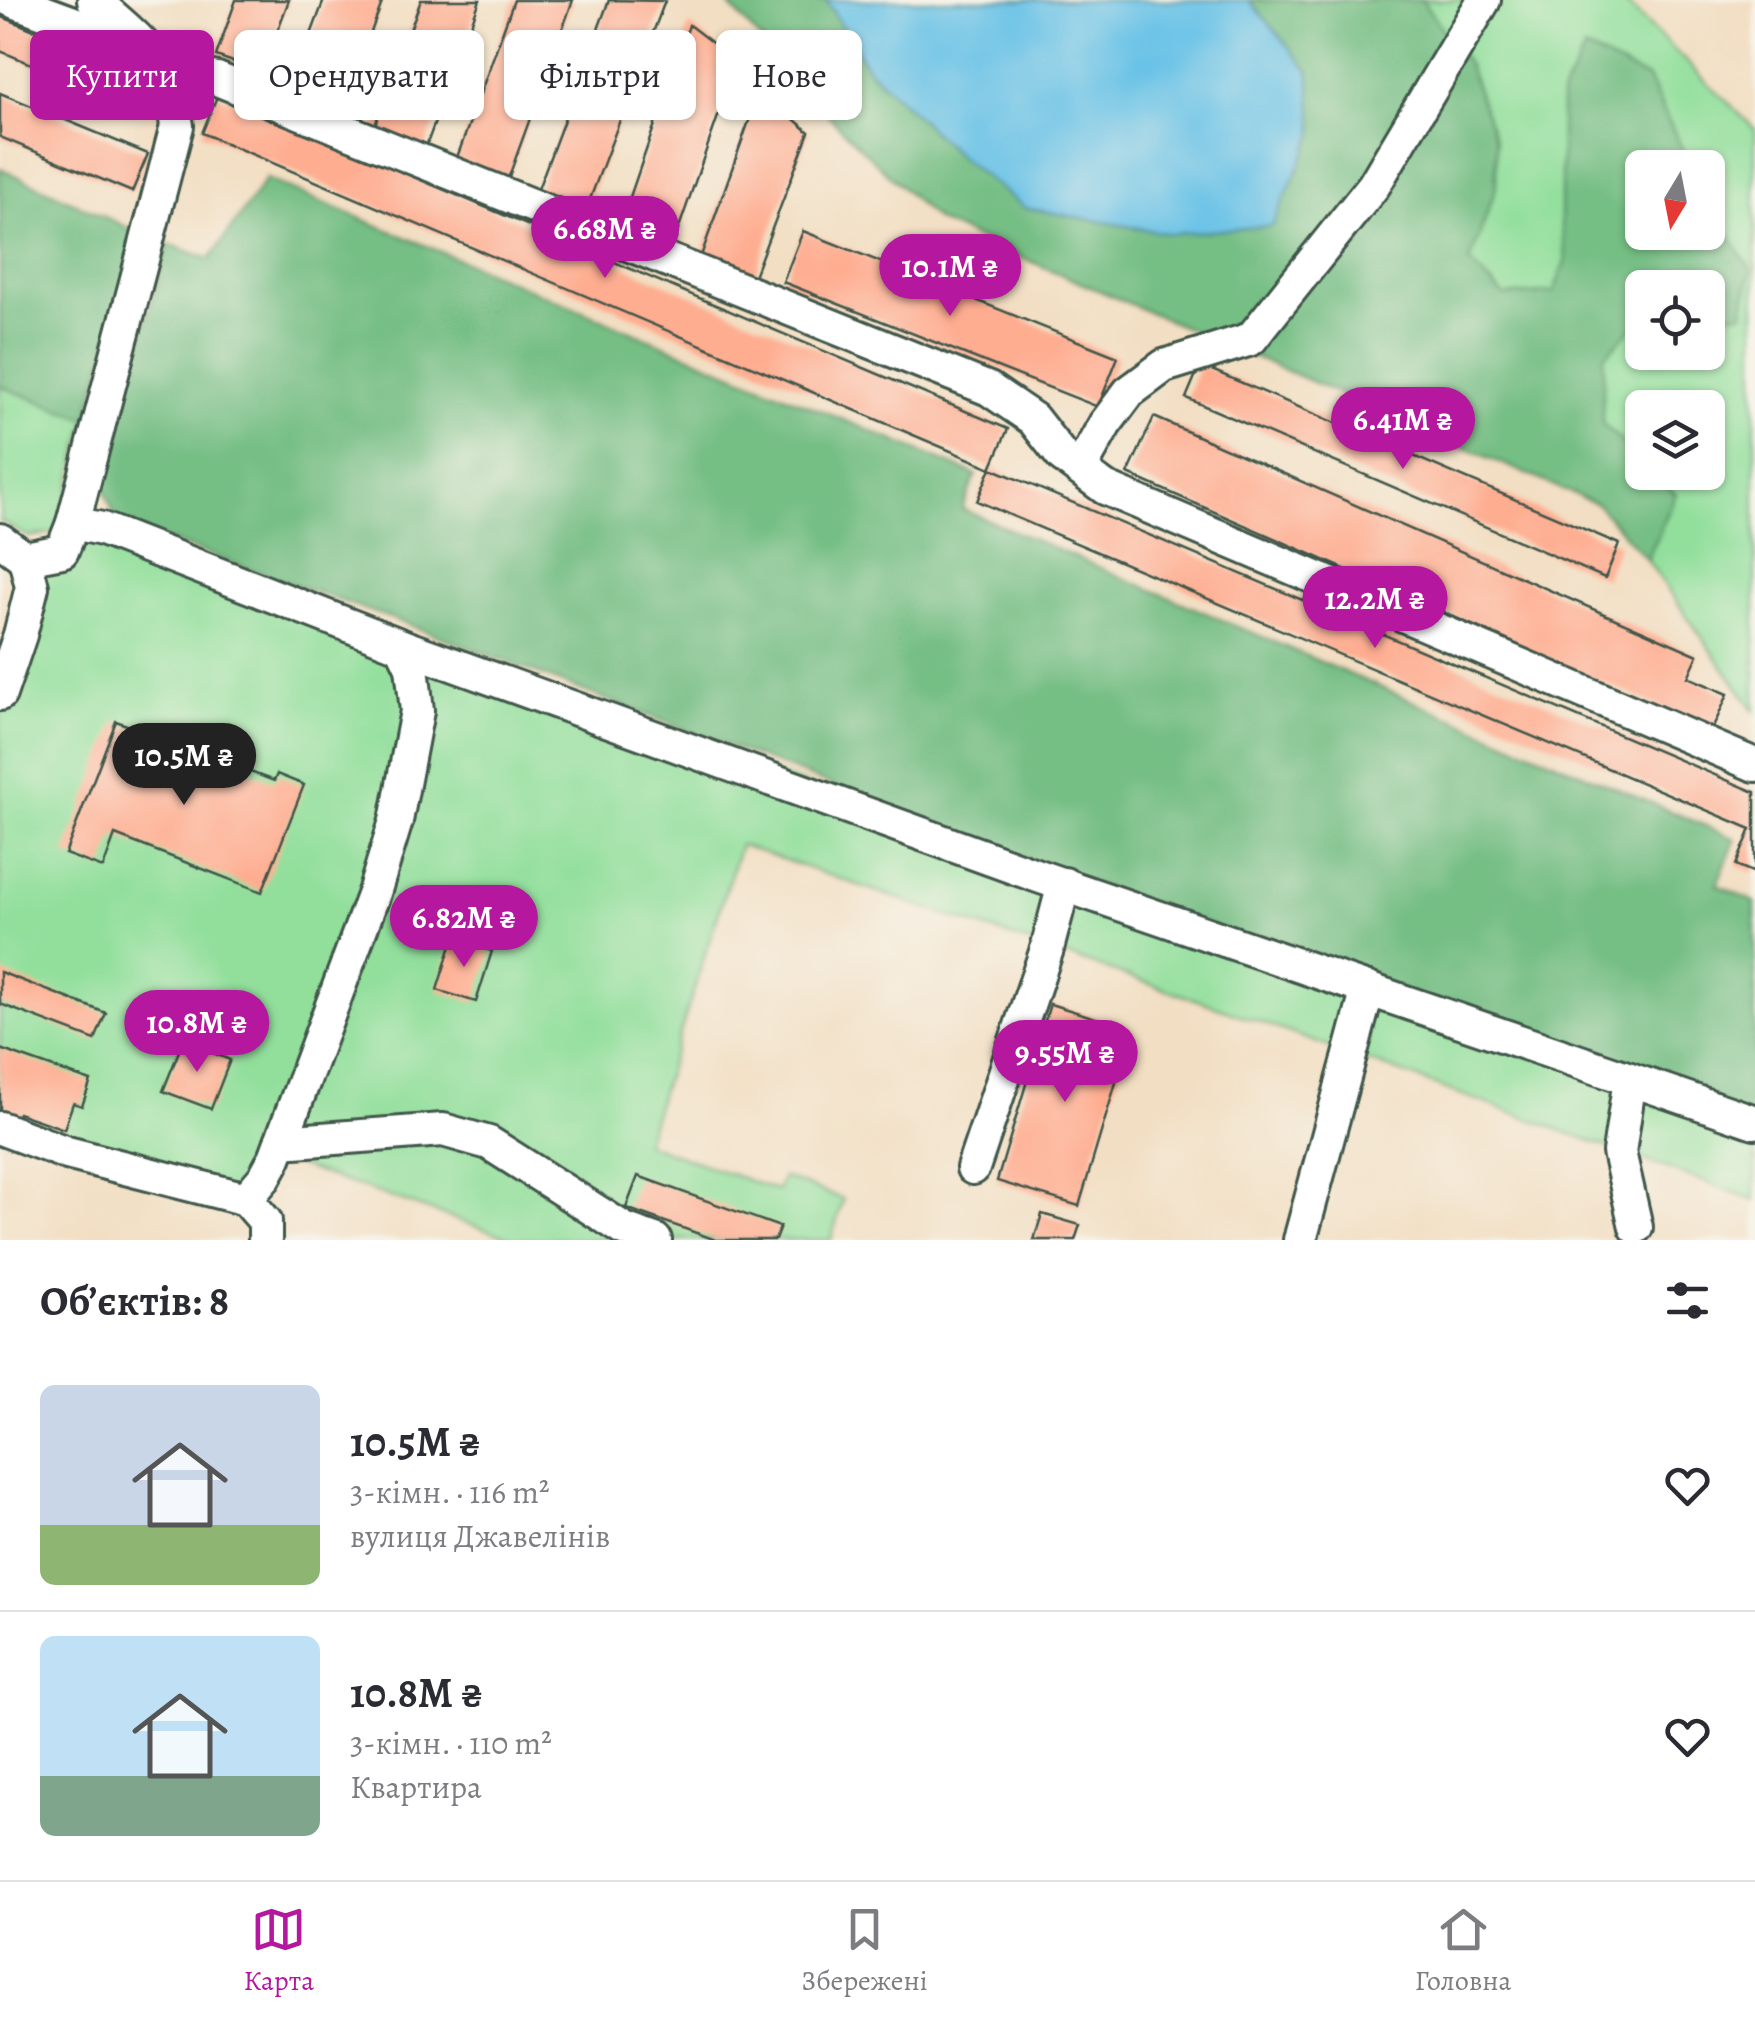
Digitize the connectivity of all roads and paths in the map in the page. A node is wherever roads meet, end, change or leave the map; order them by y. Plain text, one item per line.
1 (10, 0) edge
2 (94, 0) edge
3 (1484, 0) edge
4 (92, 30) edge
5 (126, 30) edge
6 (214, 79) edge
7 (176, 120) edge
8 (1080, 469) junction
9 (73, 522) junction
10 (13, 549) edge
11 (402, 646) junction
12 (0, 694) edge
13 (1755, 765) edge
14 (1064, 884) junction
15 (1368, 989) junction
16 (1630, 1079) junction
17 (1755, 1122) edge
18 (0, 1128) edge
19 (281, 1142) junction
20 (972, 1168) dead end
21 (246, 1199) junction
22 (1636, 1227) dead end
23 (265, 1240) edge
24 (656, 1240) edge
25 (1300, 1240) edge

1 - 4 street
2 - 5 street
3 - 8 street
6 - 8 street
7 - 9 street
8 - 13 street
9 - 10 street
9 - 11 street
10 - 12 street
11 - 14 street
11 - 19 street
14 - 15 street
14 - 20 street
15 - 16 street
15 - 25 street
16 - 17 street
16 - 22 street
18 - 21 street
19 - 21 street
19 - 24 street
21 - 23 street

